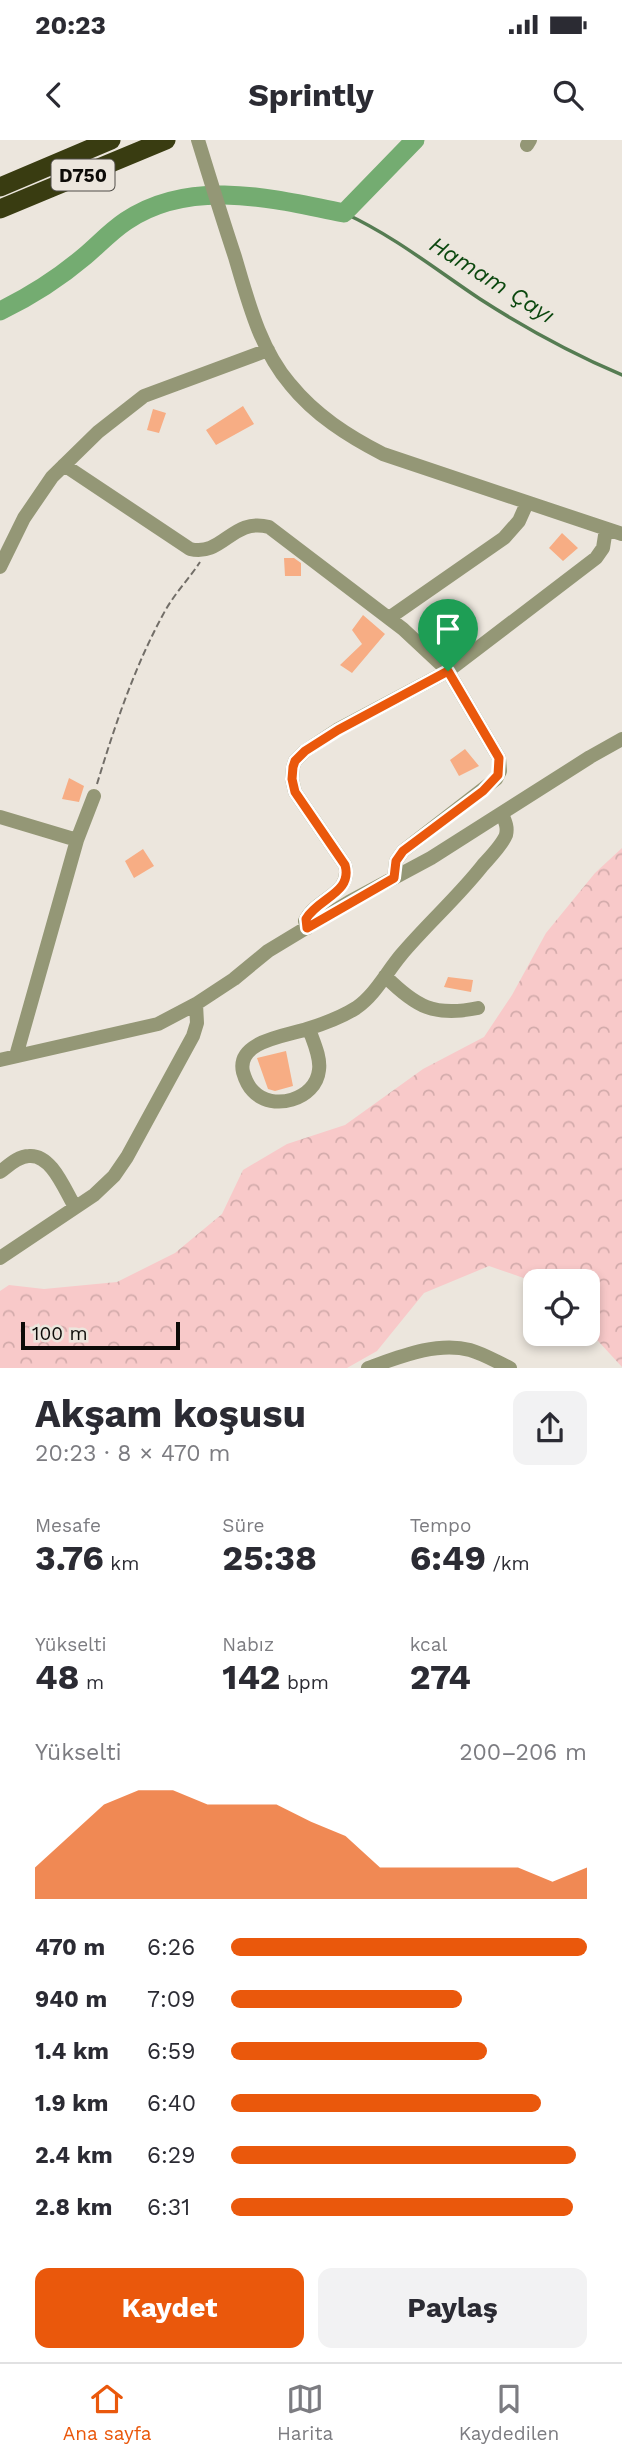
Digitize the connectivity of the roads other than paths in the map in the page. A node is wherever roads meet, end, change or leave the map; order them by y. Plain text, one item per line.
1 (111, 140) edge
2 (166, 140) edge
3 (198, 140) edge
4 (0, 187) edge
5 (0, 209) edge
6 (268, 350) junction
7 (64, 465) junction
8 (527, 503) junction
9 (606, 529) junction
10 (622, 534) edge
11 (0, 567) edge
12 (389, 618) junction
13 (448, 671) junction
14 (622, 739) edge
15 (94, 796) road end
16 (502, 814) junction
17 (0, 817) edge
18 (77, 840) junction
19 (394, 878) junction
20 (307, 928) junction
21 (385, 976) junction
22 (196, 1004) junction
23 (478, 1008) dead end
24 (309, 1029) junction
25 (16, 1056) junction
26 (0, 1060) edge
27 (0, 1172) edge
28 (75, 1207) junction
29 (0, 1258) edge
30 (368, 1368) edge
31 (510, 1368) edge

1 - 4 highway, D750
2 - 5 highway, D750
3 - 6 street
6 - 7 street
6 - 8 street
7 - 11 street
7 - 12 street
8 - 9 street
8 - 12 street
9 - 10 street
9 - 13 street
12 - 13 street
13 - 19 street
13 - 20 street
14 - 16 street
15 - 18 street
16 - 19 street
16 - 21 street
17 - 18 street
18 - 25 street
19 - 20 street
20 - 22 street
21 - 23 street
21 - 24 street
22 - 25 street
22 - 28 street
24 - 24 street
25 - 26 street
27 - 28 street
28 - 29 street
30 - 31 street

